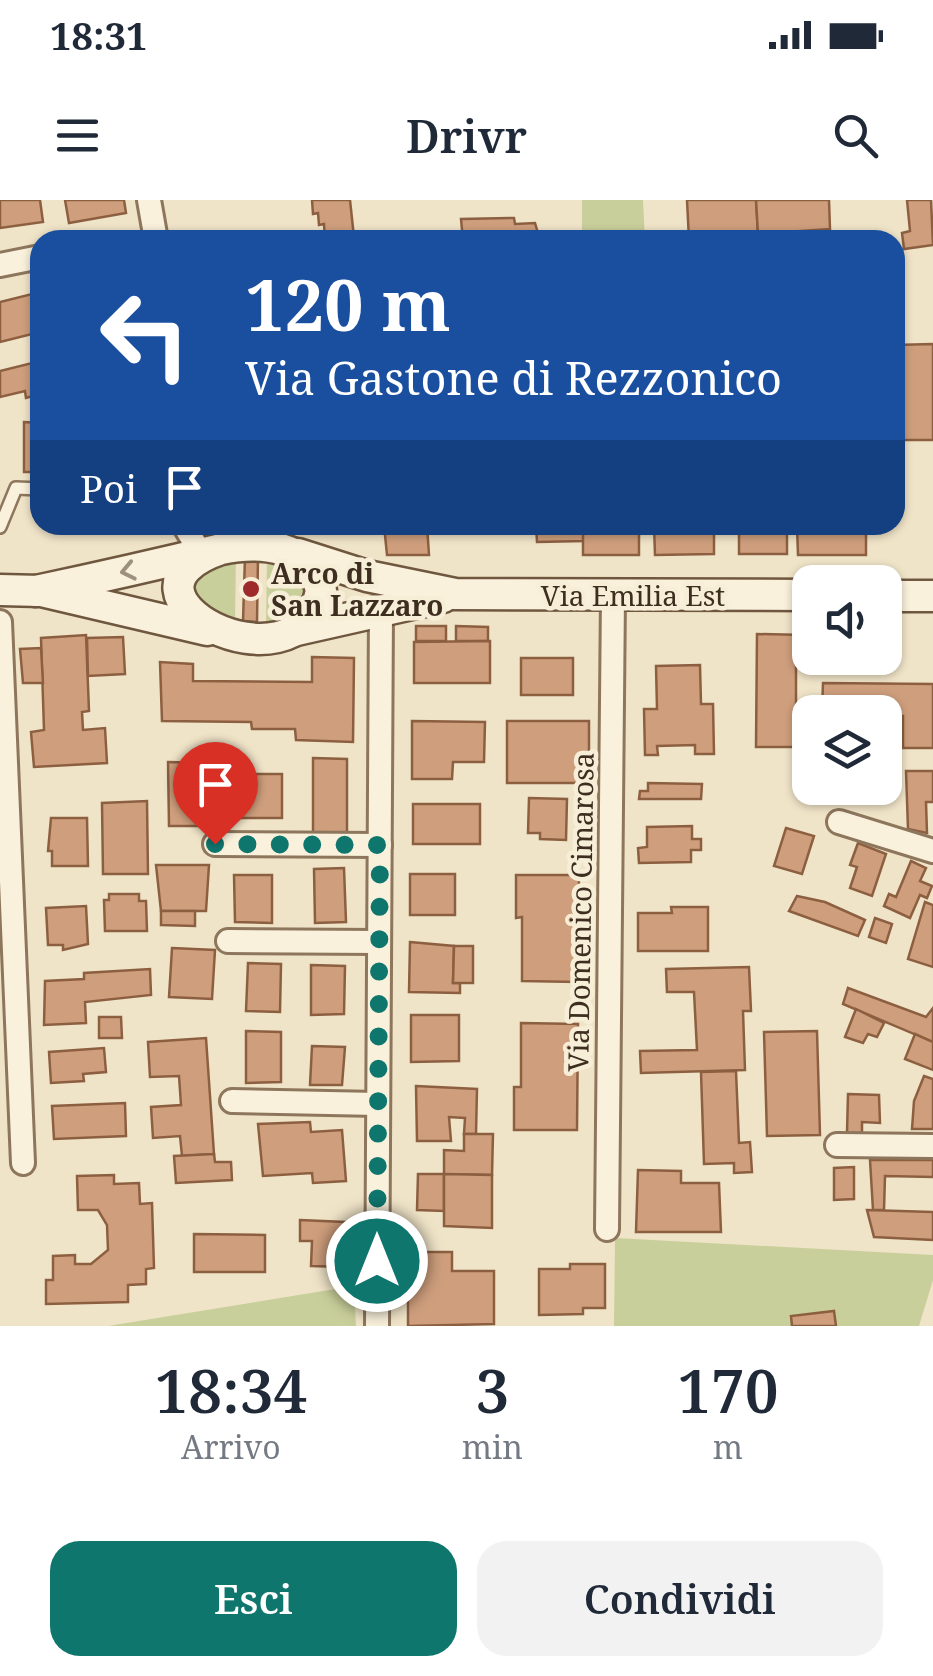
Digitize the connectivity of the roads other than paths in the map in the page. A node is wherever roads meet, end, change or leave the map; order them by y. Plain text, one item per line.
1 (149, 200) edge
2 (149, 230) edge
3 (30, 260) edge
4 (0, 265) edge
5 (30, 488) edge
6 (0, 527) edge
7 (194, 535) edge
8 (211, 552) junction
9 (294, 552) junction
10 (0, 590) edge
11 (36, 590) junction
12 (455, 594) junction
13 (613, 595) junction
14 (792, 595) edge
15 (902, 596) edge
16 (933, 596) edge
17 (380, 610) junction
18 (0, 622) edge
19 (292, 632) junction
20 (220, 633) junction
21 (839, 822) dead end
22 (215, 844) dead end
23 (380, 845) junction
24 (933, 851) edge
25 (7, 941) edge
26 (228, 941) dead end
27 (379, 942) junction
28 (232, 1102) dead end
29 (378, 1104) junction
30 (836, 1145) dead end
31 (933, 1146) edge
32 (23, 1163) dead end
33 (607, 1229) dead end
34 (377, 1326) edge

1 - 2 street
3 - 4 street
5 - 6 lane
7 - 8 street
8 - 9 main road, Via Emilia Est
8 -> 11 main road, Via Emilia Est
8 - 20 main road
9 - 12 main road, Via Emilia Est
9 - 19 main road
10 - 11 main road, Via Emilia Est
11 - 20 main road, Via Emilia Est
12 - 13 main road, Via Emilia Est
12 - 17 main road, Via Emilia Est
13 - 14 main road, Via Emilia Est
13 - 33 street, Via Domenico Cimarosa
15 - 16 main road
17 - 19 main road, Via Emilia Est
17 - 23 street
18 - 25 street
19 - 20 main road, Via Emilia Est
21 - 24 street
22 - 23 street
23 - 27 street
25 - 32 street
26 - 27 street
27 - 29 street
28 - 29 street
29 - 34 street
30 - 31 street

